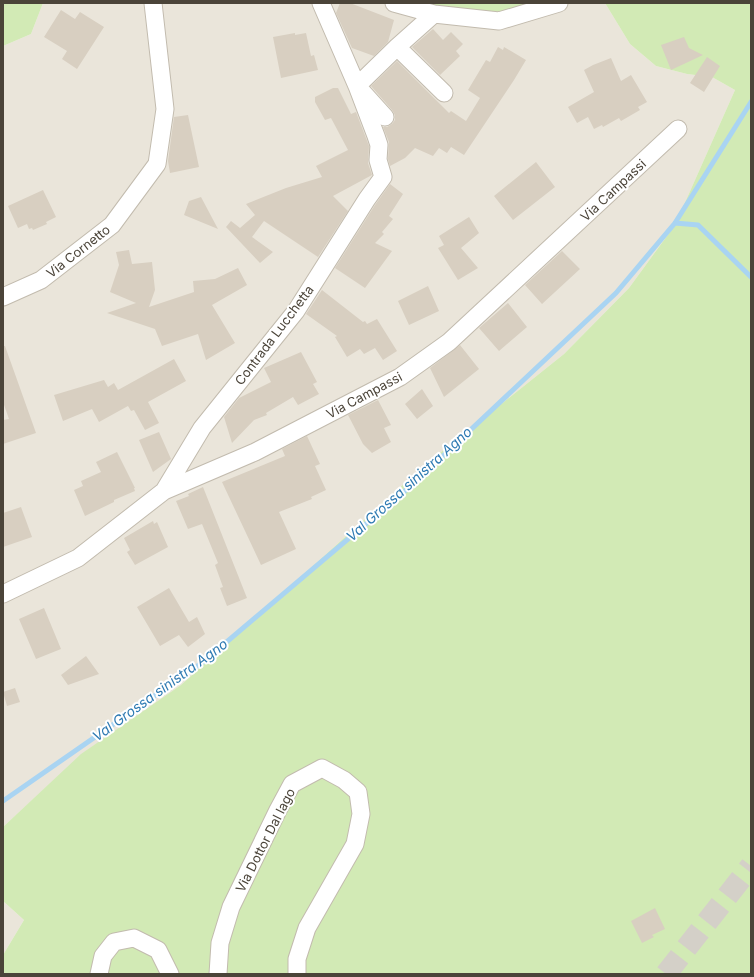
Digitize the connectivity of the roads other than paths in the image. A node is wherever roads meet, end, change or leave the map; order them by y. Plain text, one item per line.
1 (153, 3) edge
2 (321, 3) edge
3 (394, 3) edge
4 (559, 3) edge
5 (434, 14) junction
6 (397, 47) junction
7 (357, 86) junction
8 (444, 93) dead end
9 (385, 117) dead end
10 (678, 129) dead end
11 (3, 297) edge
12 (164, 492) junction
13 (3, 594) edge
14 (99, 974) edge
15 (170, 974) edge
16 (218, 974) edge
17 (297, 974) edge

1 - 11 street, Via Cornetto
2 - 7 street
3 - 5 street
4 - 5 street
5 - 6 street
6 - 7 street
6 - 8 street
7 - 9 street
7 - 12 street, Contrada Lucchetta
10 - 12 street, Via Campassi
12 - 13 street, Via Campassi
14 - 15 street
16 - 17 street, Via Dottor Dal lago

